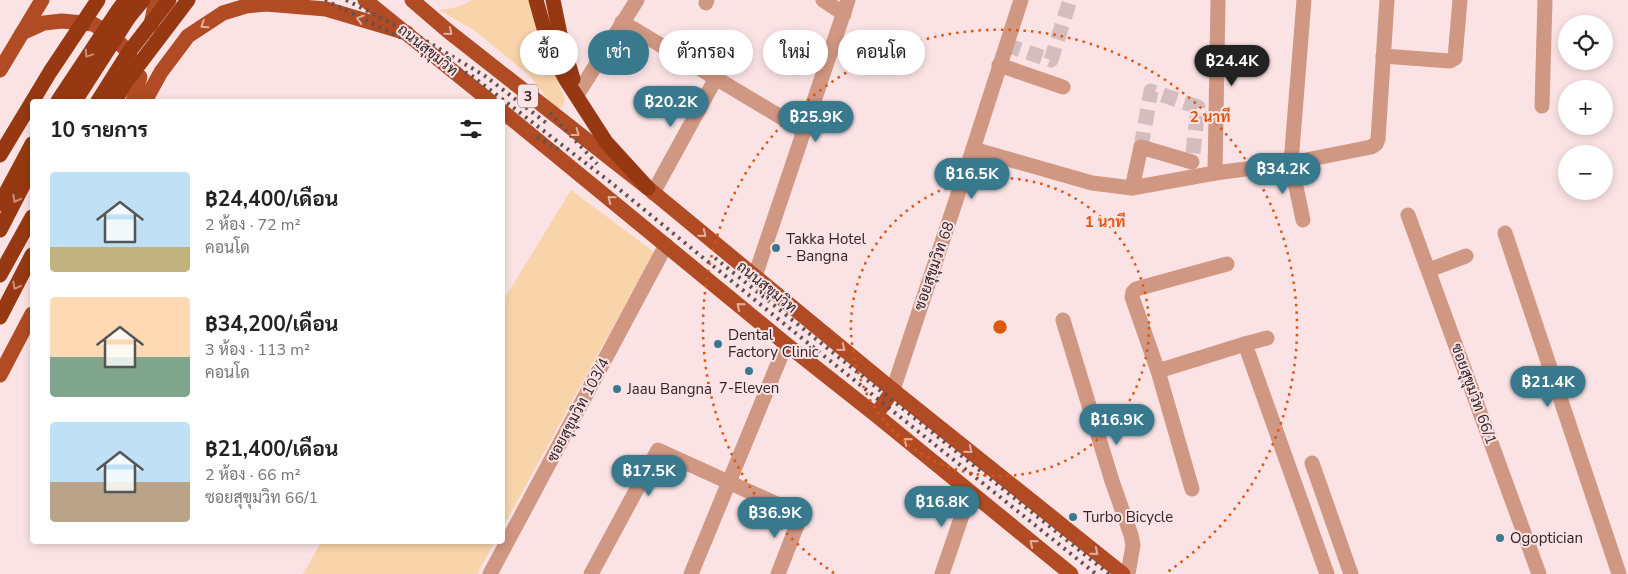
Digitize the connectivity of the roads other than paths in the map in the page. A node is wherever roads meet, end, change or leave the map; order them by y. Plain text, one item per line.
1 (42, 0) edge
2 (88, 0) edge
3 (98, 0) edge
4 (126, 0) edge
5 (143, 0) edge
6 (156, 0) edge
7 (169, 0) edge
8 (188, 0) edge
9 (365, 0) edge
10 (412, 0) edge
11 (536, 0) edge
12 (553, 0) edge
13 (636, 0) edge
14 (822, 0) edge
15 (1021, 0) edge
16 (1218, 0) edge
17 (1304, 0) edge
18 (1387, 0) edge
19 (1460, 0) edge
20 (1545, 0) edge
21 (846, 7) edge
22 (622, 22) junction
23 (22, 33) junction
24 (407, 33) junction
25 (1383, 56) junction
26 (999, 65) junction
27 (0, 70) edge
28 (716, 78) junction
29 (1063, 87) dead end
30 (135, 94) edge
31 (577, 95) junction
32 (34, 99) edge
33 (59, 99) edge
34 (76, 99) edge
35 (99, 99) edge
36 (116, 99) edge
37 (147, 99) edge
38 (488, 99) edge
39 (30, 105) edge
40 (1542, 106) dead end
41 (505, 113) edge
42 (804, 131) junction
43 (0, 138) edge
44 (30, 148) edge
45 (973, 149) junction
46 (0, 155) edge
47 (1192, 162) dead end
48 (1292, 163) junction
49 (30, 172) edge
50 (1215, 173) junction
51 (1132, 188) junction
52 (650, 191) junction
53 (0, 204) edge
54 (1408, 215) dead end
55 (1304, 220) dead end
56 (30, 221) edge
57 (0, 230) edge
58 (1505, 234) dead end
59 (666, 246) junction
60 (1466, 256) dead end
61 (30, 259) edge
62 (1227, 264) dead end
63 (1429, 270) junction
64 (0, 275) edge
65 (755, 276) junction
66 (0, 317) edge
67 (30, 318) edge
68 (1063, 320) dead end
69 (1267, 338) dead end
70 (786, 344) junction
71 (1245, 344) junction
72 (1158, 371) junction
73 (0, 375) edge
74 (893, 390) junction
75 (876, 415) junction
76 (1312, 462) dead end
77 (728, 483) junction
78 (1192, 489) dead end
79 (970, 492) junction
80 (1533, 573) edge
81 (490, 574) edge
82 (591, 574) edge
83 (691, 574) edge
84 (778, 574) edge
85 (942, 574) edge
86 (1071, 574) edge
87 (1123, 574) edge
88 (1128, 574) edge
89 (1326, 574) edge
90 (1351, 574) edge
91 (1619, 574) edge

1 - 23 main road
2 - 43 highway
3 - 32 highway
4 -> 33 highway
5 - 34 highway
6 - 30 main road
7 - 35 highway
8 - 36 highway
9 - 24 main road, ถนนสุขุมวิท
10 -> 52 main road, ถนนสุขุมวิท / 3
11 - 31 highway
12 - 31 highway
13 - 22 street
14 - 21 street
15 - 26 street, ซอยสุขุมวิท 68
16 - 50 street
17 - 48 street
18 - 25 street
19 - 25 street
20 - 40 street
21 - 42 street
22 - 28 street
22 - 31 street
23 - 27 main road
23 - 30 main road
24 -> 37 main road
24 - 38 main road, ถนนสุขุมวิท
25 - 48 street
26 - 29 street
26 - 45 street, ซอยสุขุมวิท 68
28 - 42 street
28 - 52 street
31 - 52 highway
39 - 46 highway
59 -> 41 main road, 3
42 - 65 street
44 - 53 highway
45 - 51 street
45 - 74 street, ซอยสุขุมวิท 68
47 - 51 street
48 - 50 street
48 - 55 street
49 -> 57 highway
50 - 51 street
52 -> 65 main road, ถนนสุขุมวิท / 3
54 - 63 street, ซอยสุขุมวิท 66/1
56 - 64 highway
58 - 91 street
70 -> 59 main road
59 - 81 street, ซอยสุขุมวิท 103/4
60 - 63 street
61 -> 66 highway
62 - 72 street
63 - 80 street, ซอยสุขุมวิท 66/1
65 -> 74 main road, ถนนสุขุมวิท
67 - 73 main road
68 - 88 street
69 - 71 street
70 - 75 main road
70 - 77 street
71 - 72 street
71 - 89 street
72 - 78 street
74 - 75 main road
74 -> 87 main road, ถนนสุขุมวิท
79 -> 75 main road
76 - 90 street
77 - 82 street
77 - 83 street
77 - 84 street
79 - 85 street
86 -> 79 main road

